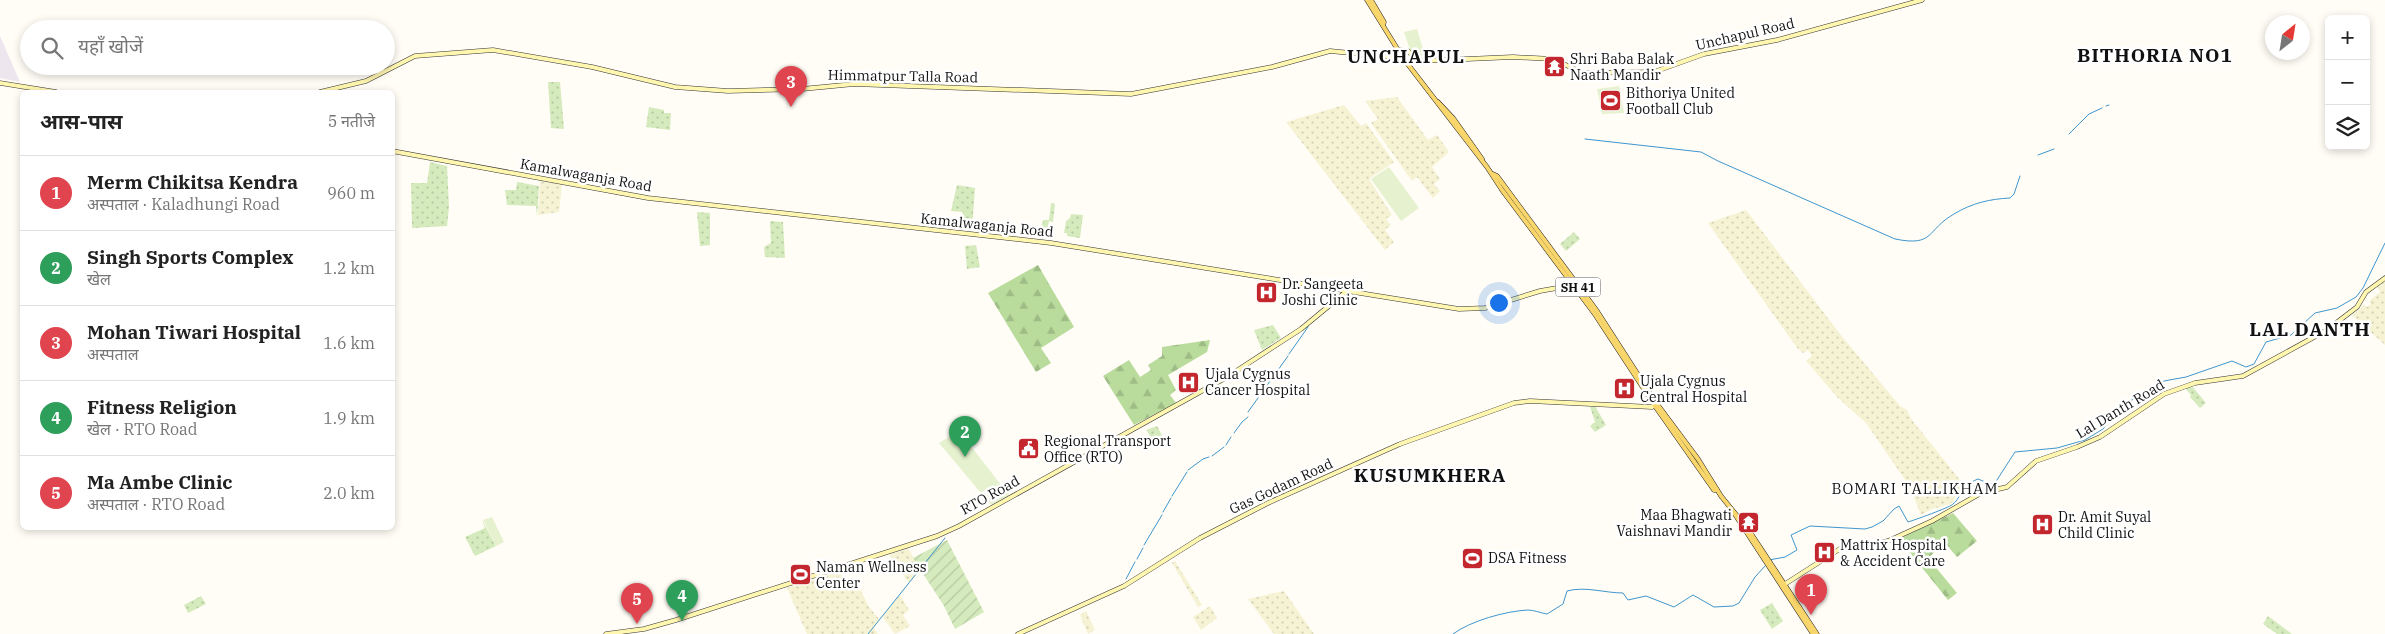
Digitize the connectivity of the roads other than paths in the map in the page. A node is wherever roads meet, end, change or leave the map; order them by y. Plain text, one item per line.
1 (1366, 0) edge
2 (1371, 0) edge
3 (1922, 0) edge
4 (1383, 25) junction
5 (1398, 50) junction
6 (1403, 58) junction
7 (395, 66) edge
8 (378, 75) edge
9 (0, 83) edge
10 (44, 90) edge
11 (328, 90) edge
12 (395, 152) edge
13 (2385, 278) edge
14 (1575, 285) junction
15 (1340, 290) junction
16 (1347, 291) junction
17 (1342, 296) junction
18 (1656, 405) junction
19 (1782, 586) junction
20 (606, 634) edge
21 (1018, 634) edge
22 (1813, 634) edge
23 (1817, 634) edge

1 - 4 main road, SH 41
2 - 4 main road, SH 41
3 - 5 street, Unchapul Road
4 - 5 main road, SH 41
5 - 6 main road, SH 41
6 - 7 street, Himmatpur Talla Road
6 - 14 main road, SH 41
8 - 11 street, Himmatpur Talla Road
9 - 10 street
12 - 15 street, Kamalwaganja Road
13 - 19 street, Lal Danth Road
14 - 16 street, Kamalwaganja Road
14 - 18 main road, SH 41
15 - 16 street, Kamalwaganja Road
15 - 17 street
16 - 17 street, RTO Road
17 - 20 street, RTO Road
18 - 19 main road, SH 41
18 - 21 street, Gas Godam Road
19 - 22 main road, SH 41
19 - 23 main road, SH 41

